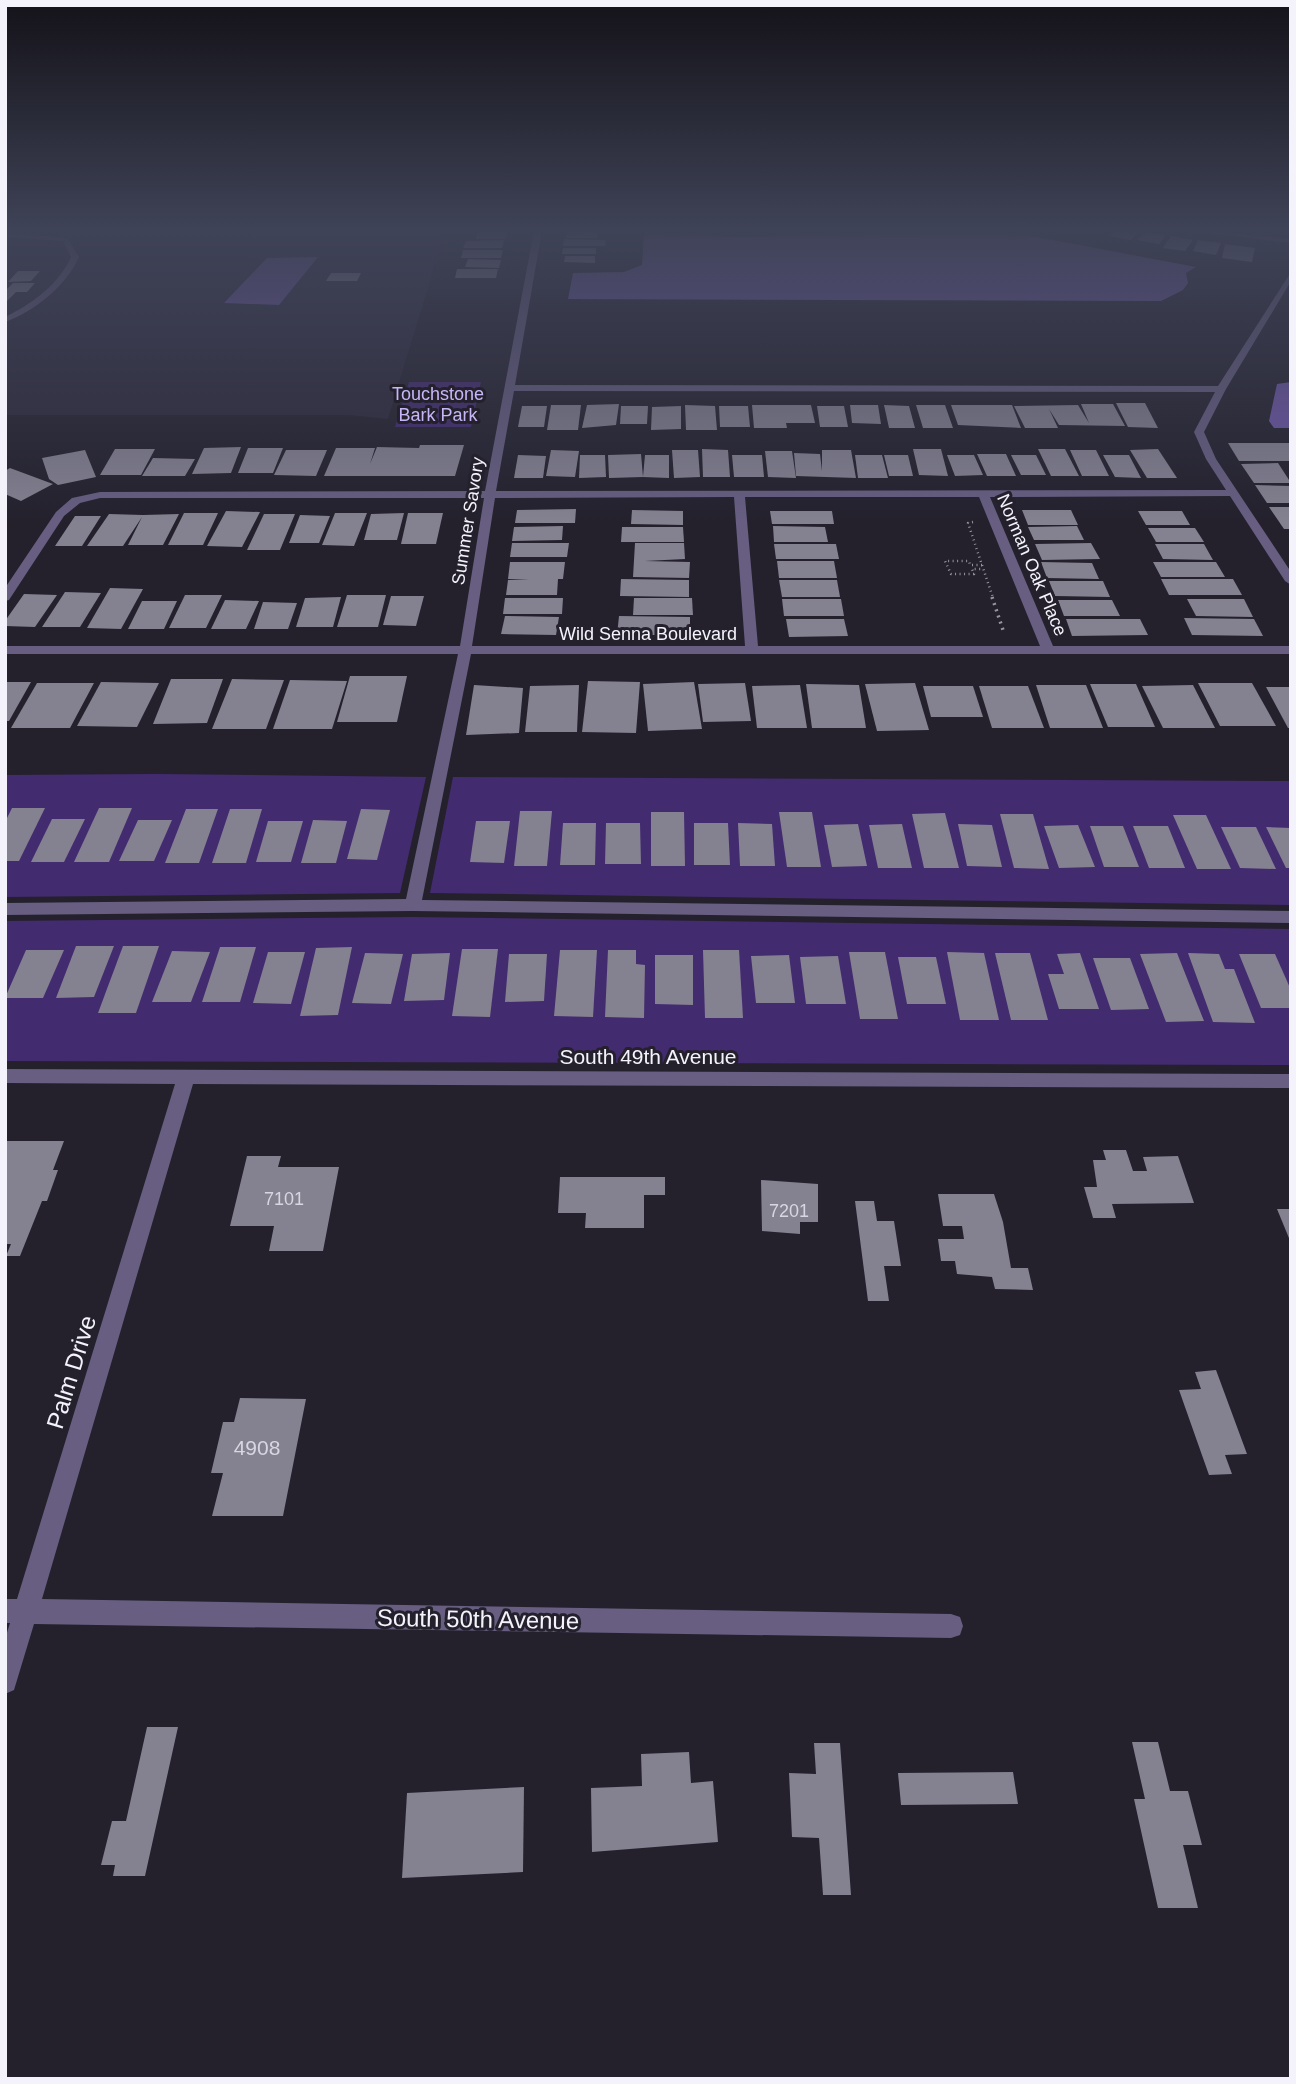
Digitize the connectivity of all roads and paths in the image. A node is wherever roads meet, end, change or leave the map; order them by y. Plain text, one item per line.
1 (520, 328) edge
2 (1258, 328) edge
3 (509, 388) junction
4 (1221, 388) junction
5 (490, 493) junction
6 (739, 493) junction
7 (983, 493) junction
8 (1233, 493) junction
9 (977, 521) dead end
10 (982, 567) junction
11 (1291, 581) edge
12 (5, 597) edge
13 (1007, 640) dead end
14 (5, 650) edge
15 (1291, 650) edge
16 (465, 652) junction
17 (752, 652) junction
18 (1049, 652) junction
19 (413, 905) junction
20 (5, 909) edge
21 (1291, 917) edge
22 (5, 1076) edge
23 (186, 1077) junction
24 (1291, 1081) edge
25 (16, 1612) edge
26 (951, 1626) dead end
27 (5, 1681) edge

1 - 3 street, Summer Savory
2 - 4 street
3 - 4 street
3 - 5 street, Summer Savory
4 - 8 street
5 - 6 street
5 - 12 street
5 - 16 street, Summer Savory
6 - 7 street
6 - 17 street
7 - 8 street
7 - 18 street, Norman Oak Place
8 - 11 street
9 - 10 path
10 - 10 path
10 - 13 path
14 - 16 street, Wild Senna Boulevard
15 - 18 street, Wild Senna Boulevard
16 - 17 street, Wild Senna Boulevard
16 - 19 street, Summer Savory
17 - 18 street, Wild Senna Boulevard
19 - 20 street
19 - 21 street
22 - 23 street, South 49th Avenue
23 - 24 street, South 49th Avenue
23 - 25 street, Palm Drive
25 - 26 street, South 50th Avenue
25 - 27 street, Palm Drive

